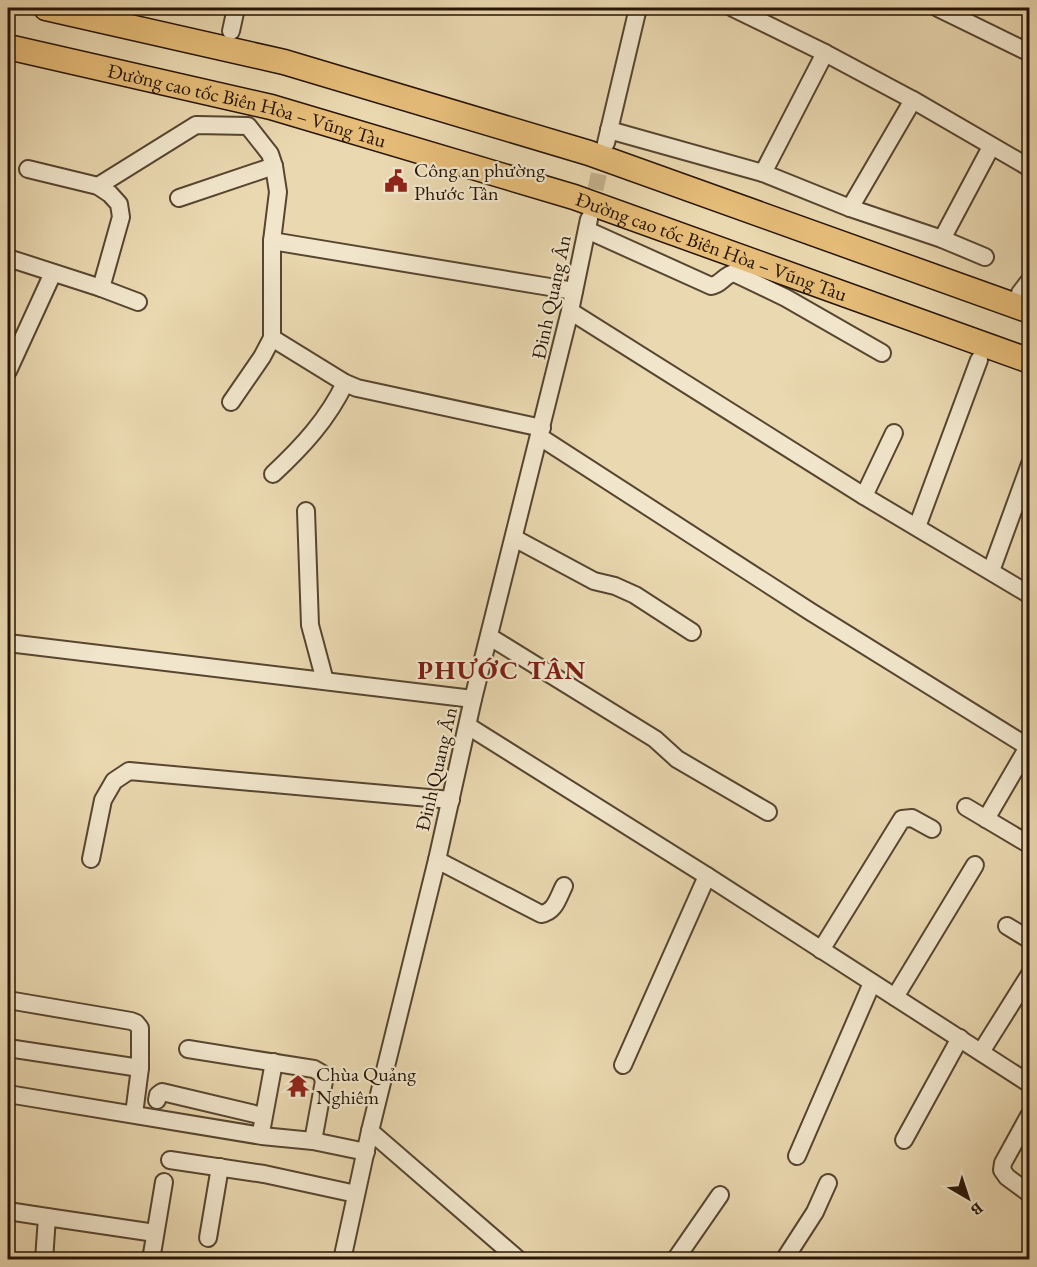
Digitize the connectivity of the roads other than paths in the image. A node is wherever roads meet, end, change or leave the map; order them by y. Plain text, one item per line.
1 (46, 8) edge
2 (236, 8) edge
3 (638, 8) edge
4 (733, 8) edge
5 (938, 8) edge
6 (231, 31) dead end
7 (8, 47) edge
8 (825, 53) junction
9 (1029, 53) edge
10 (913, 100) junction
11 (991, 147) junction
12 (274, 166) junction
13 (1029, 168) edge
14 (28, 169) dead end
15 (763, 173) junction
16 (98, 186) junction
17 (178, 198) dead end
18 (850, 208) junction
19 (942, 239) junction
20 (272, 241) junction
21 (986, 257) dead end
22 (8, 258) edge
23 (53, 273) junction
24 (101, 288) junction
25 (574, 291) junction
26 (1026, 295) edge
27 (138, 302) dead end
28 (570, 311) junction
29 (272, 338) junction
30 (882, 353) dead end
31 (979, 360) dead end
32 (1029, 361) edge
33 (8, 371) edge
34 (345, 383) junction
35 (231, 402) dead end
36 (541, 433) junction
37 (894, 433) dead end
38 (1029, 464) edge
39 (273, 474) dead end
40 (864, 496) junction
41 (306, 511) dead end
42 (917, 527) junction
43 (514, 538) junction
44 (992, 571) junction
45 (1029, 595) edge
46 (692, 632) dead end
47 (490, 637) junction
48 (8, 643) edge
49 (325, 681) junction
50 (473, 699) junction
51 (468, 726) junction
52 (1029, 748) edge
53 (451, 800) junction
54 (966, 807) dead end
55 (768, 812) dead end
56 (986, 819) junction
57 (932, 829) dead end
58 (1029, 845) edge
59 (90, 859) dead end
60 (437, 860) junction
61 (975, 865) dead end
62 (707, 876) junction
63 (564, 886) dead end
64 (1007, 926) dead end
65 (1029, 940) edge
66 (821, 950) junction
67 (1029, 974) edge
68 (872, 983) junction
69 (895, 997) junction
70 (8, 1000) edge
71 (960, 1038) junction
72 (8, 1048) edge
73 (188, 1049) dead end
74 (981, 1052) junction
75 (273, 1062) junction
76 (623, 1065) dead end
77 (140, 1068) junction
78 (1029, 1084) edge
79 (8, 1094) edge
80 (157, 1100) dead end
81 (134, 1114) junction
82 (1029, 1114) edge
83 (263, 1116) junction
84 (370, 1131) junction
85 (262, 1136) junction
86 (904, 1140) dead end
87 (313, 1141) junction
88 (366, 1152) junction
89 (797, 1156) dead end
90 (170, 1160) dead end
91 (220, 1167) junction
92 (164, 1182) dead end
93 (828, 1183) dead end
94 (356, 1194) junction
95 (1029, 1194) edge
96 (720, 1196) dead end
97 (8, 1210) edge
98 (47, 1217) junction
99 (155, 1233) junction
100 (208, 1238) dead end
101 (44, 1260) edge
102 (152, 1260) edge
103 (342, 1260) edge
104 (519, 1260) edge
105 (675, 1260) edge
106 (784, 1260) edge

1 - 26 highway
2 - 6 street
3 - 15 street
4 - 8 street
5 - 9 street
7 - 32 highway, Đường cao tốc Biên Hòa – Vũng Tàu
8 - 10 street
8 - 15 street
10 - 11 street
10 - 18 street
11 - 13 street
11 - 19 street
12 - 16 street
12 - 17 street
12 - 20 street
14 - 16 street
15 - 18 street
16 - 24 street
18 - 19 street
19 - 21 street
20 - 25 street
20 - 29 street
22 - 23 street
23 - 24 street
23 - 33 street
24 - 27 street
25 - 28 street, Đinh Quang Ân
25 - 30 street, Đinh Quang Ân
28 - 36 street, Đinh Quang Ân
28 - 40 street
29 - 34 street
29 - 35 street
31 - 42 street
34 - 36 street
34 - 39 street
36 - 43 street, Đinh Quang Ân
36 - 52 street
37 - 40 street
38 - 44 street
40 - 42 street
41 - 49 street
42 - 44 street
43 - 46 street
43 - 47 street, Đinh Quang Ân
44 - 45 street
47 - 50 street, Đinh Quang Ân
47 - 55 street
48 - 49 street
49 - 50 street
50 - 51 street, Đinh Quang Ân
51 - 53 street, Đinh Quang Ân
51 - 62 street
52 - 56 street
53 - 59 street
53 - 60 street, Đinh Quang Ân
54 - 56 street
56 - 58 street
57 - 66 street
60 - 63 street
60 - 84 street, Đinh Quang Ân
61 - 69 street
62 - 66 street
62 - 76 street
64 - 65 street
66 - 68 street
67 - 74 street
68 - 69 street
68 - 89 street
69 - 71 street
70 - 77 street
71 - 74 street
71 - 86 street
72 - 77 street
73 - 75 street
74 - 78 street
75 - 83 street
75 - 87 street
77 - 81 street
79 - 81 street
80 - 83 street
81 - 85 street
82 - 95 street
83 - 85 street
84 - 88 street, Đinh Quang Ân
84 - 104 street
85 - 87 street
87 - 88 street
88 - 94 street, Đinh Quang Ân
90 - 91 street
91 - 94 street
91 - 100 street
92 - 99 street
93 - 106 street
94 - 103 street, Đinh Quang Ân
96 - 105 street
97 - 98 street
98 - 99 street
98 - 101 street
99 - 102 street

